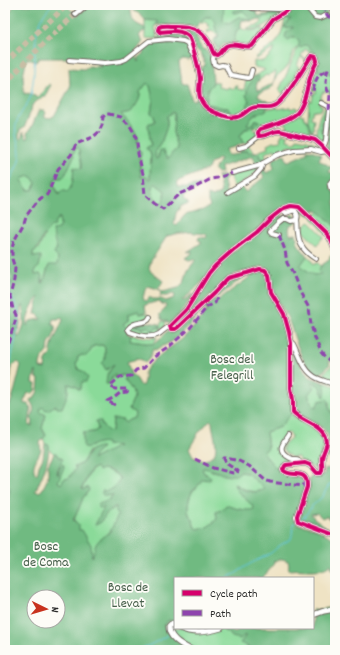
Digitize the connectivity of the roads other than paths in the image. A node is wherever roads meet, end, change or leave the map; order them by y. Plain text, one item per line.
1 (86, 5) edge
2 (251, 5) edge
3 (296, 5) edge
4 (305, 5) edge
5 (78, 12) tunnel mouth
6 (327, 15) dead end
7 (214, 54) junction
8 (195, 56) junction
9 (69, 60) dead end
10 (252, 70) dead end
11 (321, 103) dead end
12 (259, 136) junction
13 (323, 147) junction
14 (239, 148) dead end
15 (327, 151) junction
16 (335, 160) edge
17 (263, 163) junction
18 (232, 173) dead end
19 (335, 181) edge
20 (228, 192) dead end
21 (335, 192) edge
22 (282, 210) junction
23 (297, 220) junction
24 (279, 235) dead end
25 (335, 250) edge
26 (316, 260) dead end
27 (150, 317) dead end
28 (170, 326) junction
29 (290, 341) junction
30 (335, 385) edge
31 (288, 436) dead end
32 (300, 464) junction
33 (335, 535) edge
34 (335, 609) edge
35 (314, 615) edge
36 (174, 625) edge
37 (183, 629) edge
38 (215, 629) edge
39 (191, 650) edge

1 - 5 highway
2 - 3 street
3 - 7 main road
4 - 6 street
7 - 8 main road
7 - 10 street
8 - 9 street
8 - 12 main road
11 - 13 street
12 - 13 main road
12 - 14 street
13 - 15 main road
15 - 16 main road
15 - 17 street
17 - 18 street
17 - 20 street
19 - 21 main road
22 - 23 street
22 - 25 main road
22 - 28 main road
23 - 24 street
23 - 26 street
27 - 28 street
28 - 29 main road
29 - 30 street
29 - 32 main road
31 - 32 street
32 - 33 main road
34 - 35 main road
36 - 39 main road
37 - 38 main road

